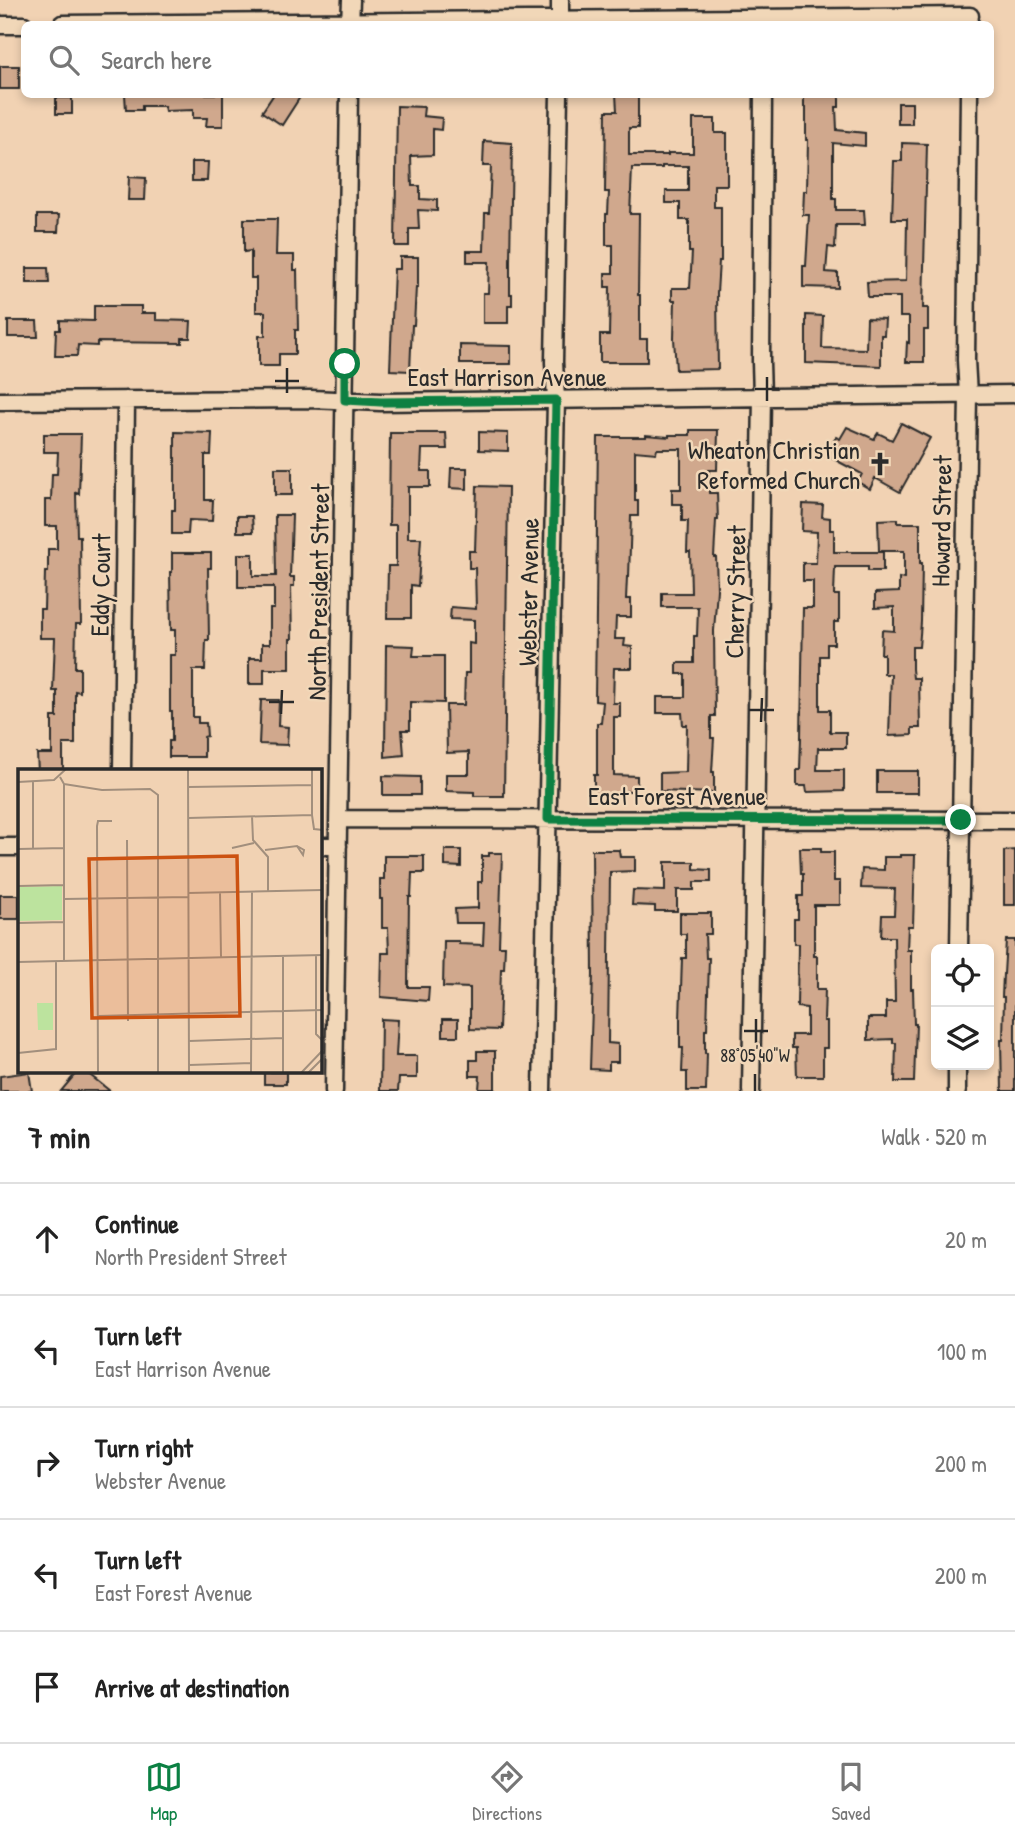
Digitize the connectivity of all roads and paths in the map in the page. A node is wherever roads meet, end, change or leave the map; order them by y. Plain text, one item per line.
1 (351, 0) edge
2 (560, 0) edge
3 (764, 0) edge
4 (970, 14) edge
5 (351, 21) edge
6 (560, 21) edge
7 (764, 21) edge
8 (0, 25) edge
9 (21, 25) edge
10 (349, 98) edge
11 (559, 98) edge
12 (764, 98) edge
13 (969, 98) edge
14 (1015, 394) edge
15 (968, 395) junction
16 (762, 396) junction
17 (126, 400) junction
18 (345, 400) junction
19 (556, 400) junction
20 (0, 401) edge
21 (122, 769) edge
22 (339, 819) junction
23 (548, 819) junction
24 (756, 819) junction
25 (961, 820) junction
26 (1015, 820) edge
27 (322, 846) edge
28 (338, 846) junction
29 (0, 847) edge
30 (18, 847) edge
31 (959, 944) edge
32 (957, 1070) edge
33 (334, 1091) edge
34 (542, 1091) edge
35 (751, 1091) edge
36 (957, 1091) edge

1 - 5 street
2 - 6 street
3 - 7 street
4 - 7 street
8 - 9 street
10 - 18 street, North President Street
11 - 19 street, Webster Avenue
12 - 16 street, Cherry Street
13 - 15 street, Howard Street
14 - 15 street, East Harrison Avenue
15 - 16 street, East Harrison Avenue
15 - 25 street, Howard Street
16 - 19 street, East Harrison Avenue
16 - 24 street, Cherry Street
17 - 18 street, East Harrison Avenue
17 - 20 street, East Harrison Avenue
17 - 21 street, Eddy Court
18 - 19 street, East Harrison Avenue
18 - 22 street, North President Street
19 - 23 street, Webster Avenue
22 - 23 street, East Forest Avenue
22 - 28 street, North President Street
23 - 24 street, East Forest Avenue
23 - 34 street, Webster Avenue
24 - 25 street, East Forest Avenue
24 - 35 street, Cherry Street
25 - 26 street, East Forest Avenue
25 - 31 street, Howard Street
27 - 28 street
28 - 33 street, North President Street
29 - 30 street
32 - 36 street

